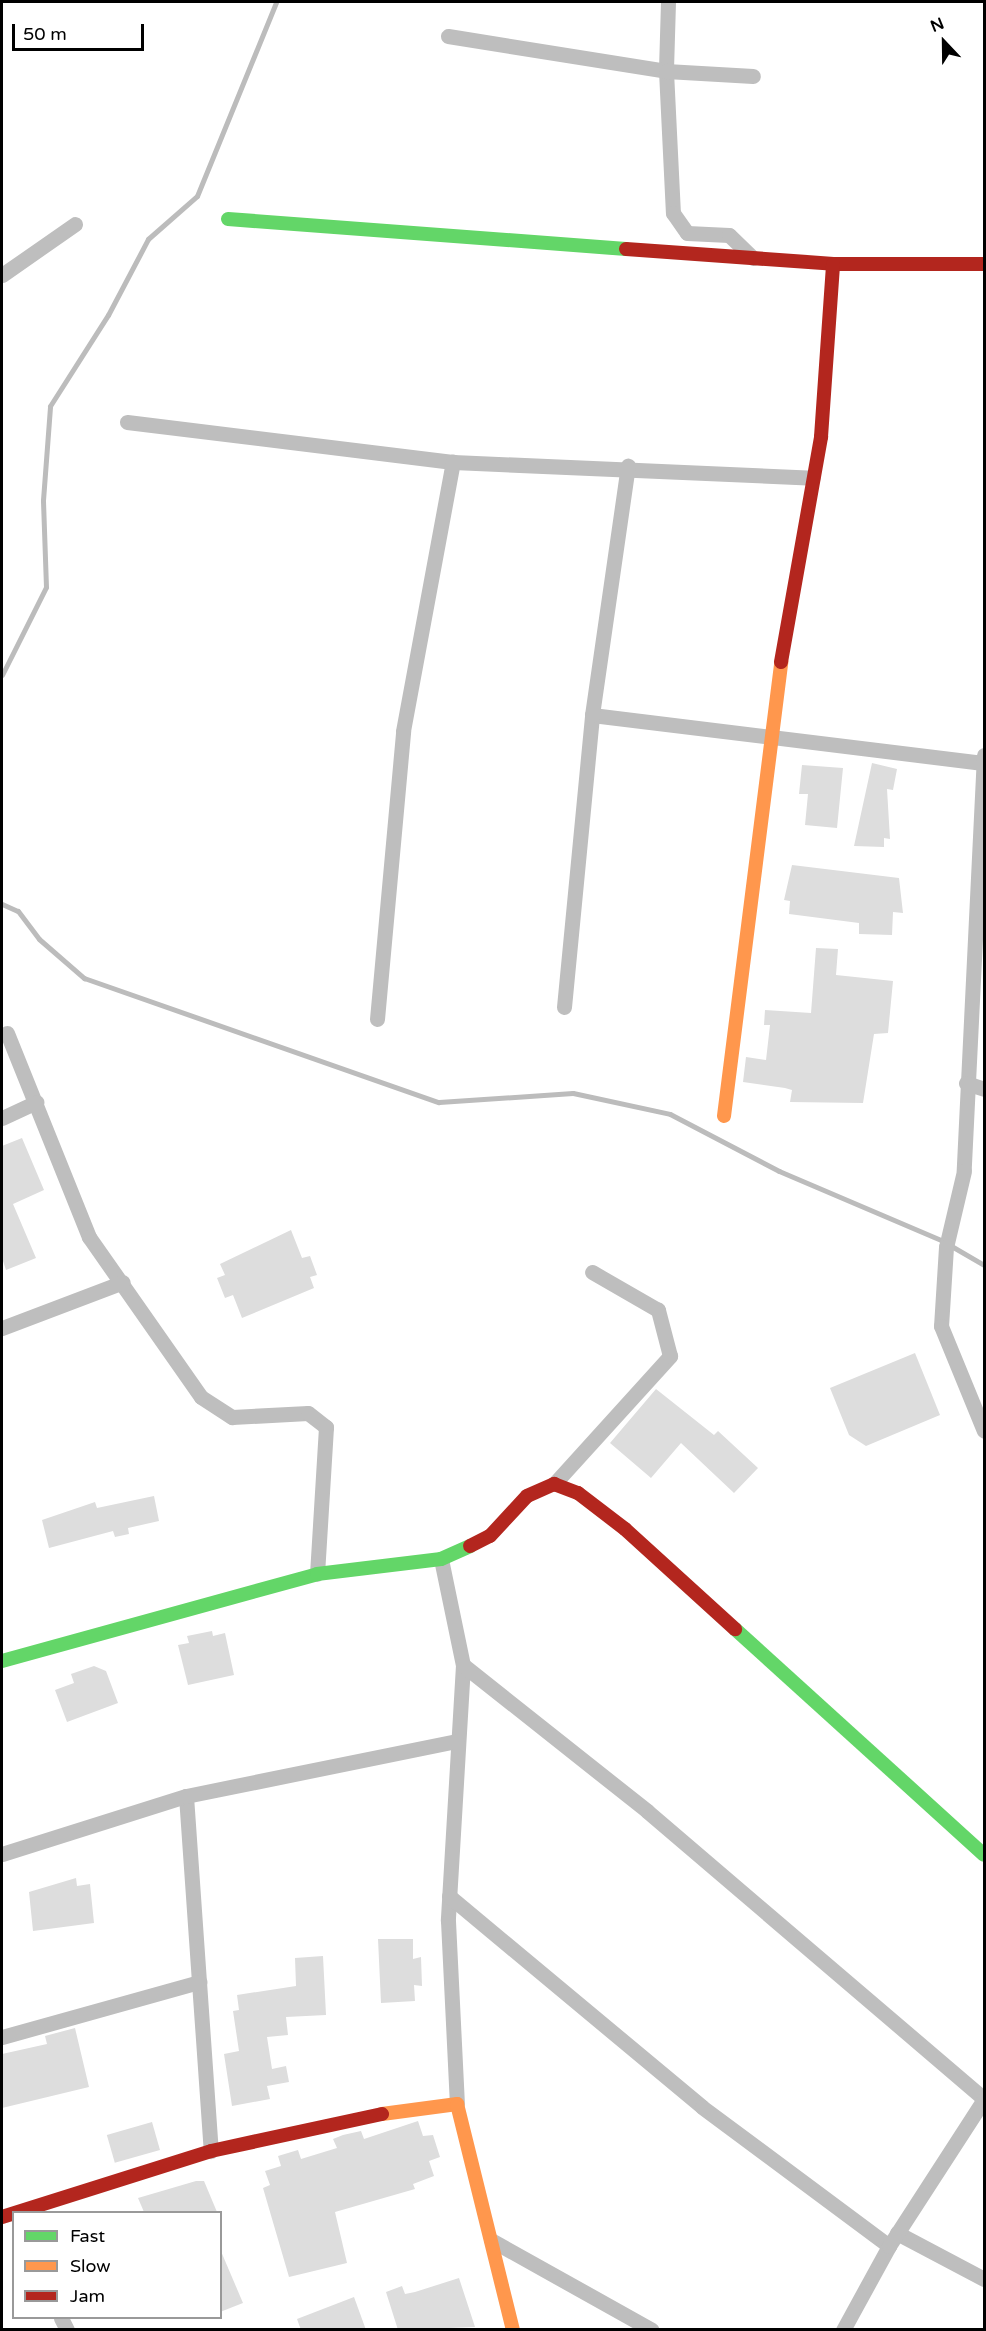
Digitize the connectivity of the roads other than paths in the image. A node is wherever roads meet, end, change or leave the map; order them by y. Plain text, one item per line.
1 (668, 2) edge
2 (448, 36) dead end
3 (666, 71) junction
4 (753, 76) dead end
5 (228, 219) dead end
6 (75, 224) dead end
7 (753, 258) junction
8 (833, 264) junction
9 (984, 264) edge
10 (2, 275) edge
11 (127, 422) dead end
12 (453, 462) junction
13 (628, 466) junction
14 (813, 478) junction
15 (592, 715) junction
16 (767, 737) junction
17 (984, 759) edge
18 (564, 1007) dead end
19 (377, 1019) dead end
20 (7, 1033) dead end
21 (966, 1083) junction
22 (984, 1089) edge
23 (37, 1102) junction
24 (724, 1116) dead end
25 (2, 1118) edge
26 (592, 1272) dead end
27 (123, 1282) junction
28 (2, 1328) edge
29 (984, 1431) edge
30 (555, 1484) junction
31 (441, 1559) junction
32 (317, 1574) junction
33 (2, 1661) edge
34 (463, 1665) junction
35 (456, 1741) junction
36 (186, 1796) junction
37 (2, 1854) edge
38 (984, 1856) edge
39 (449, 1896) junction
40 (199, 1982) junction
41 (2, 2037) edge
42 (984, 2099) edge
43 (457, 2104) junction
44 (211, 2151) junction
45 (17, 2211) edge
46 (893, 2239) junction
47 (491, 2240) junction
48 (984, 2279) edge
49 (513, 2330) edge
50 (652, 2330) edge
51 (843, 2330) edge

1 - 3 street
2 - 3 street
3 - 4 street
3 - 7 street
5 - 7 street
6 - 10 street
7 - 8 street
8 - 9 street
8 - 14 street
11 - 12 street
12 - 13 street
12 - 19 street
13 - 14 street
13 - 15 street
14 - 16 street
15 - 16 street
15 - 18 street
16 - 17 street
16 - 24 street
17 - 21 street
20 - 23 street
21 - 22 street
21 - 29 street
23 - 25 street
23 - 27 street
26 - 30 street
27 - 28 street
27 - 32 street
30 - 31 street
30 - 38 street
31 - 32 street
31 - 34 street
32 - 33 street
34 - 35 street
34 - 42 street
35 - 36 street
35 - 39 street
36 - 37 street
36 - 40 street
39 - 43 street
39 - 46 street
40 - 41 street
40 - 44 street
42 - 46 street
43 - 44 street
43 - 47 street
44 - 45 street
46 - 48 street
46 - 51 street
47 - 49 street
47 - 50 street

